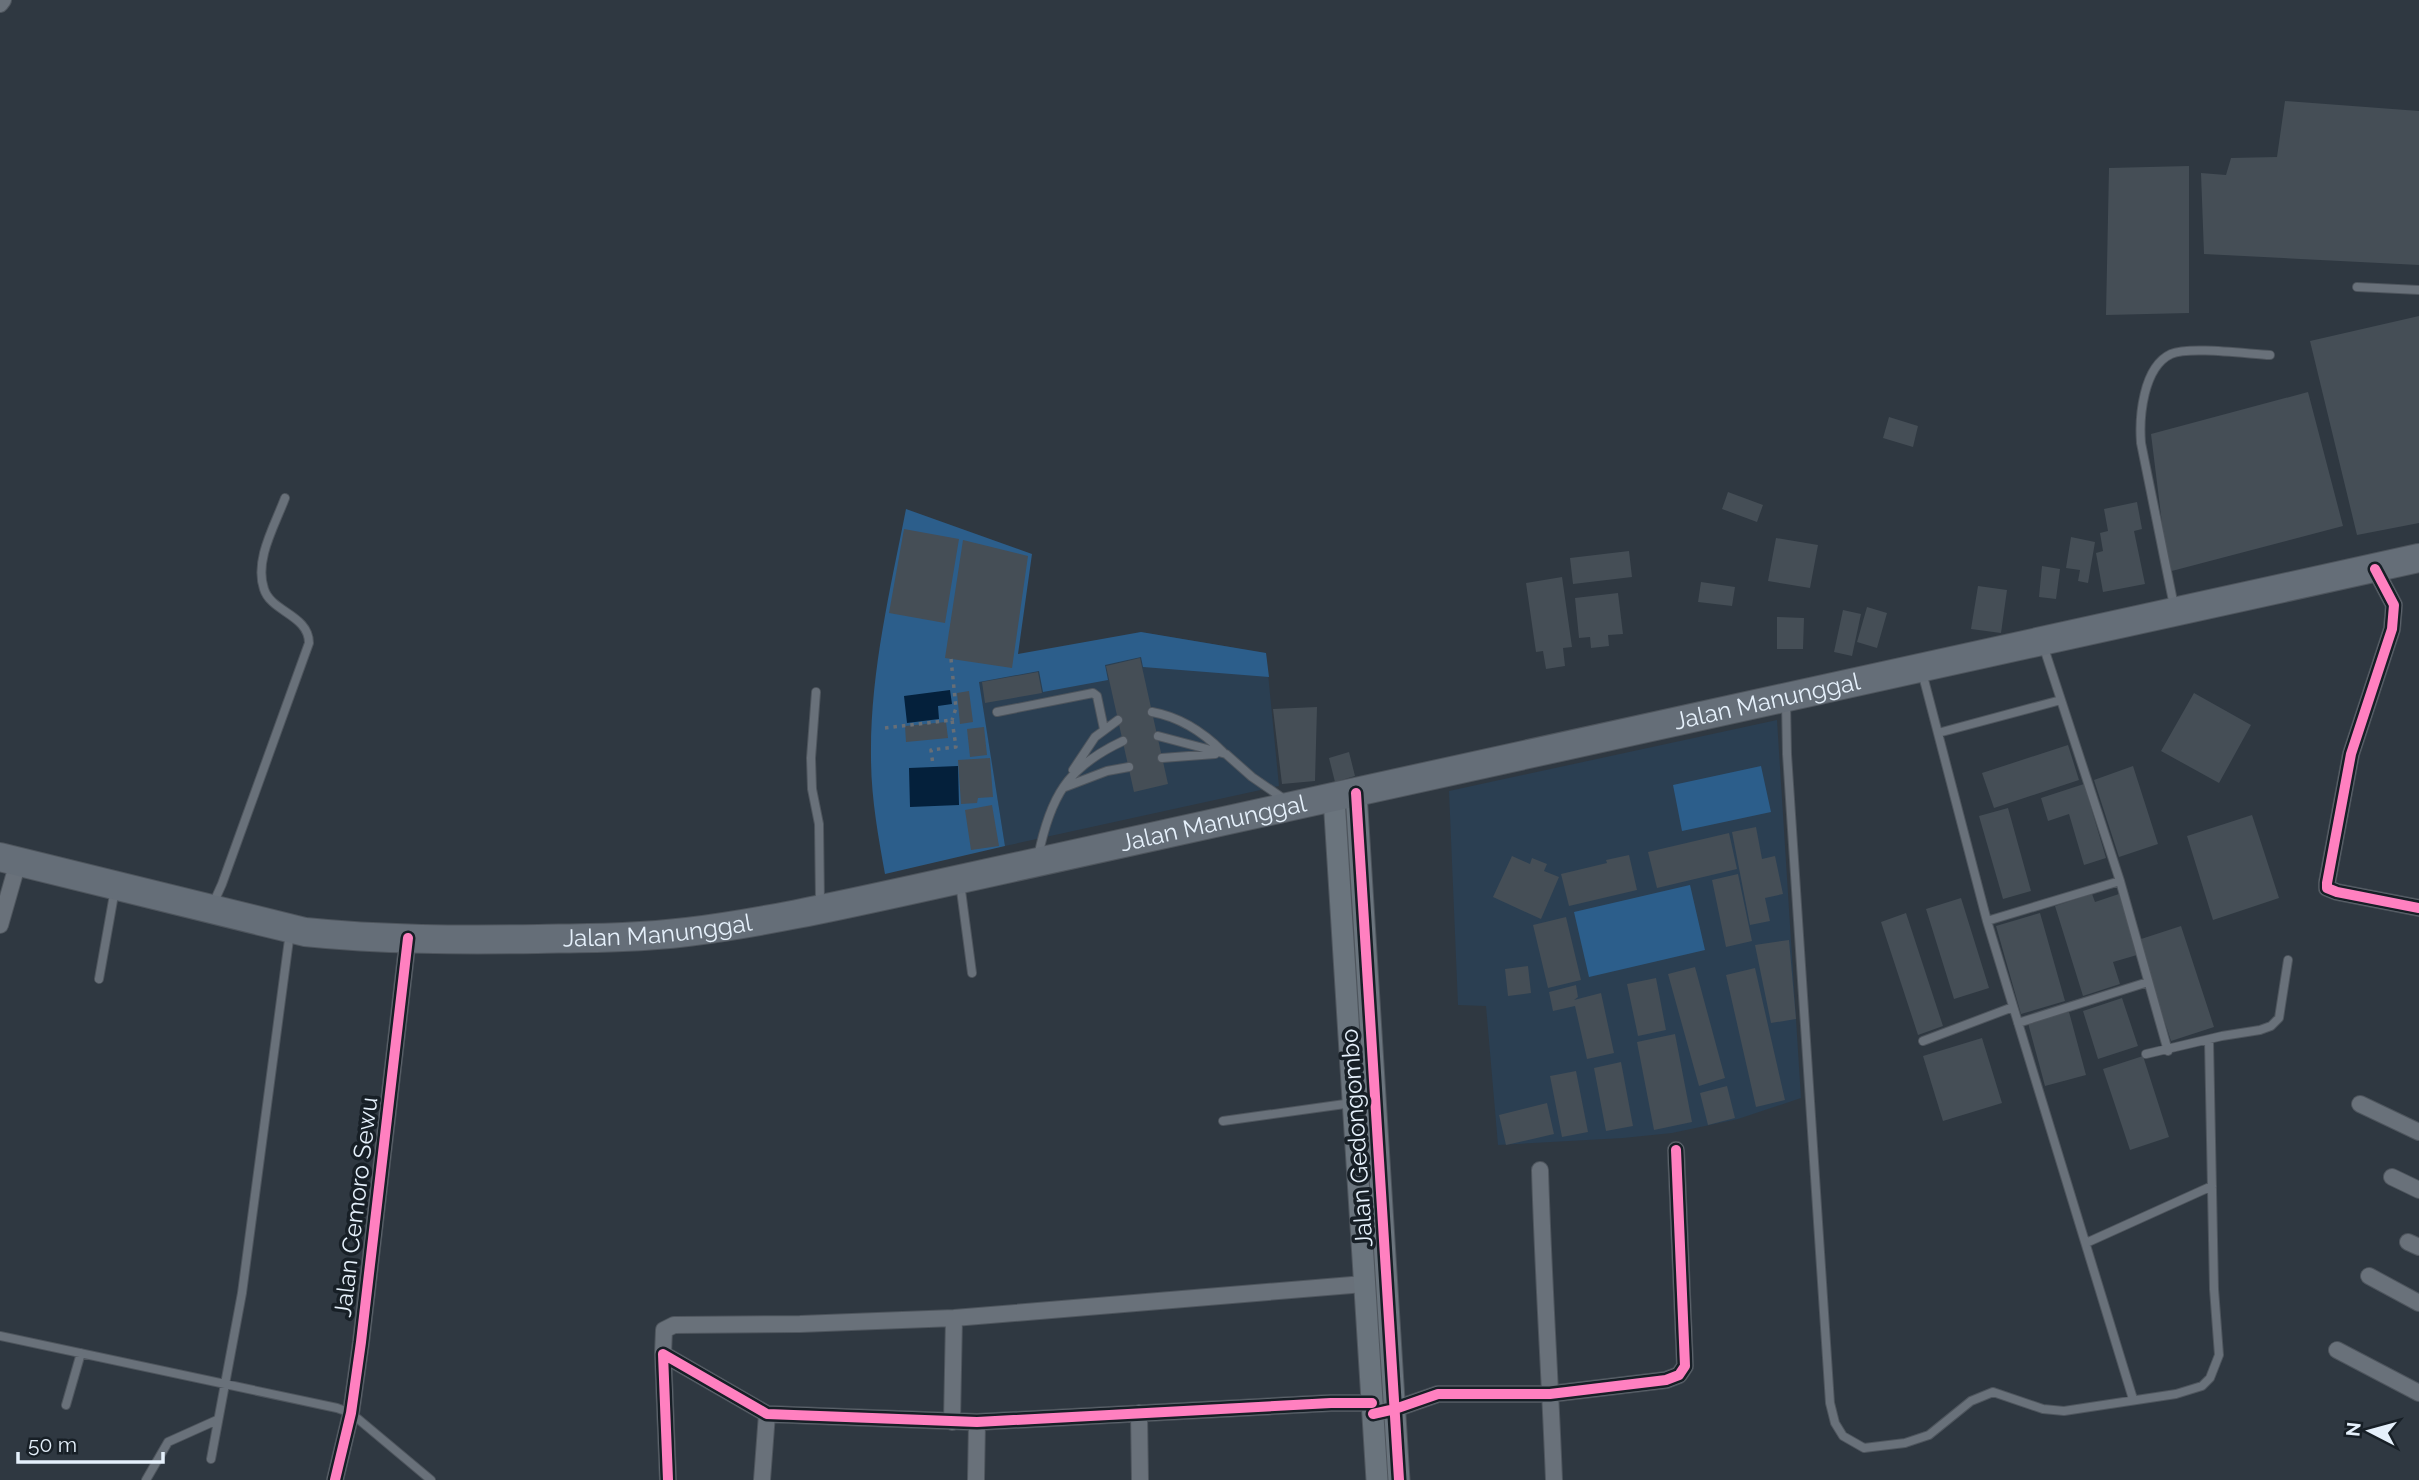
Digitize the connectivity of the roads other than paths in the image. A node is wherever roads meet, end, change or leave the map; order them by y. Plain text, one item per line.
1 (3, 0) edge
2 (0, 4) edge
3 (2357, 287) dead end
4 (2419, 290) edge
5 (2270, 355) dead end
6 (285, 499) dead end
7 (2419, 558) edge
8 (2375, 569) junction
9 (2176, 612) junction
10 (2042, 643) junction
11 (1922, 669) junction
12 (816, 692) dead end
13 (1786, 699) junction
14 (2061, 700) junction
15 (997, 712) dead end
16 (1152, 712) dead end
17 (1118, 720) dead end
18 (1104, 729) junction
19 (1938, 733) junction
20 (1158, 736) dead end
21 (1123, 741) dead end
22 (1226, 754) junction
23 (1163, 758) dead end
24 (1129, 767) dead end
25 (1062, 788) junction
26 (1345, 796) junction
27 (1295, 806) junction
28 (9, 860) edge
29 (1036, 863) junction
30 (960, 880) junction
31 (2120, 881) junction
32 (116, 886) junction
33 (2419, 908) edge
34 (821, 909) junction
35 (210, 910) junction
36 (1987, 921) junction
37 (0, 925) edge
38 (291, 929) junction
39 (408, 938) junction
40 (2288, 960) dead end
41 (972, 973) dead end
42 (99, 979) dead end
43 (2148, 982) junction
44 (2013, 1007) junction
45 (2018, 1023) junction
46 (1923, 1041) dead end
47 (2209, 1041) junction
48 (2168, 1051) junction
49 (2146, 1054) dead end
50 (1352, 1103) junction
51 (2360, 1104) dead end
52 (1223, 1121) dead end
53 (2419, 1132) edge
54 (1676, 1150) dead end
55 (1540, 1170) dead end
56 (2392, 1177) dead end
57 (2212, 1186) junction
58 (2419, 1190) edge
59 (2086, 1244) junction
60 (2369, 1276) dead end
61 (1364, 1284) junction
62 (2419, 1303) edge
63 (954, 1318) junction
64 (0, 1336) edge
65 (2337, 1350) dead end
66 (80, 1353) junction
67 (663, 1354) junction
68 (223, 1385) junction
69 (2419, 1393) edge
70 (1550, 1394) junction
71 (2133, 1399) junction
72 (66, 1405) dead end
73 (1373, 1408) junction
74 (1395, 1409) junction
75 (351, 1413) junction
76 (1139, 1413) junction
77 (767, 1414) junction
78 (217, 1420) junction
79 (952, 1422) junction
80 (977, 1422) junction
81 (211, 1459) dead end
82 (146, 1480) edge
83 (335, 1480) edge
84 (431, 1480) edge
85 (668, 1480) edge
86 (762, 1480) edge
87 (976, 1480) edge
88 (1140, 1480) edge
89 (1377, 1480) edge
90 (1399, 1480) edge
91 (1554, 1480) edge

1 - 2 street
3 - 4 lane
5 - 9 lane
6 - 35 lane
7 - 8 highway, Jalan Manunggal
8 - 9 highway, Jalan Manunggal
8 - 33 street
9 - 10 highway, Jalan Manunggal
10 - 11 highway, Jalan Manunggal
10 - 14 lane
11 - 13 highway, Jalan Manunggal
11 - 19 lane
12 - 34 lane
13 - 26 highway, Jalan Manunggal
13 - 71 lane
14 - 19 lane
14 - 31 lane
15 - 18 lane
16 - 22 lane
17 - 18 lane
18 - 25 lane
19 - 36 lane
20 - 22 lane
21 - 25 lane
22 - 23 lane
22 - 27 lane
24 - 25 lane
25 - 29 lane
26 - 27 highway, Jalan Manunggal
26 - 50 street, Jalan Gedongombo
26 - 74 street, Jalan Gedongombo
27 - 29 highway, Jalan Manunggal
28 - 32 highway, Jalan Manunggal
28 - 37 street
29 - 30 highway, Jalan Manunggal
30 - 34 highway, Jalan Manunggal
30 - 41 lane
31 - 36 lane
31 - 43 lane
32 - 35 highway, Jalan Manunggal
32 - 42 lane
34 - 39 highway, Jalan Manunggal
35 - 38 highway, Jalan Manunggal
36 - 44 lane
38 - 39 highway, Jalan Manunggal
38 - 68 lane
39 - 75 street, Jalan Cemoro Sewu
40 - 47 lane
43 - 45 lane
43 - 48 lane
44 - 45 lane
44 - 46 lane
45 - 59 lane
47 - 48 lane
47 - 57 lane
48 - 49 lane
50 - 52 lane
50 - 61 street, Jalan Gedongombo
51 - 53 street
54 - 70 street
55 - 70 street
56 - 58 street
57 - 59 lane
57 - 71 lane
59 - 71 lane
60 - 62 street
61 - 63 street
61 - 73 street, Jalan Gedongombo
63 - 67 street
63 - 79 street
64 - 66 lane
65 - 69 street
66 - 68 lane
66 - 72 lane
67 - 77 street
67 - 85 street
68 - 75 lane
68 - 78 lane
70 - 74 street
70 - 91 street
73 - 74 street
73 - 76 street
73 - 89 street, Jalan Gedongombo
74 - 90 street, Jalan Gedongombo
75 - 83 street, Jalan Cemoro Sewu
75 - 84 lane
76 - 80 street
76 - 88 street
77 - 79 street
77 - 86 street
78 - 81 lane
78 - 82 lane
79 - 80 street
80 - 87 street

